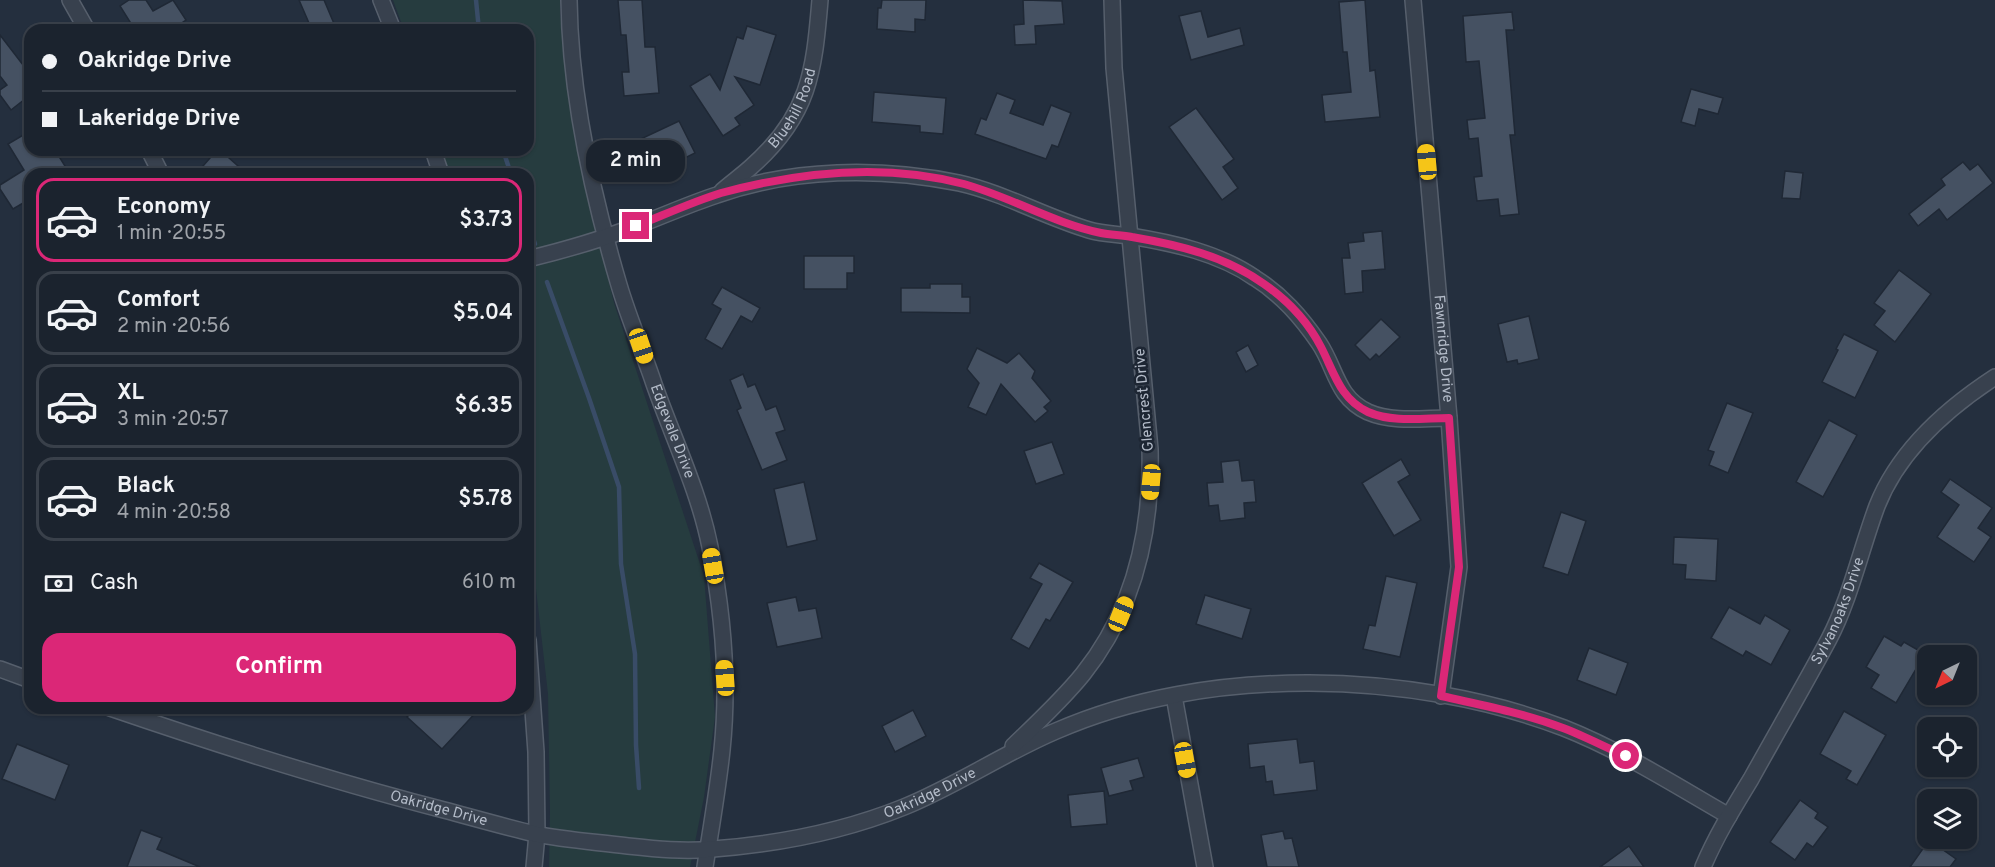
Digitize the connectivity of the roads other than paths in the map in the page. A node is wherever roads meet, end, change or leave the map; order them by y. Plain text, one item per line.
1 (70, 0) edge
2 (381, 0) edge
3 (569, 0) edge
4 (820, 0) edge
5 (1112, 0) edge
6 (1413, 0) edge
7 (84, 24) edge
8 (391, 24) edge
9 (719, 194) junction
10 (1130, 236) junction
11 (606, 237) junction
12 (534, 257) edge
13 (1995, 376) edge
14 (1449, 418) junction
15 (0, 669) edge
16 (24, 678) edge
17 (1174, 696) junction
18 (1441, 696) junction
19 (127, 714) edge
20 (533, 714) edge
21 (1005, 754) junction
22 (1729, 816) junction
23 (537, 834) junction
24 (708, 850) junction
25 (534, 867) edge
26 (705, 867) edge
27 (1205, 867) edge
28 (1703, 867) edge

1 - 7 street
2 - 8 street
3 - 11 street, Edgevale Drive
4 - 9 street, Bluehill Road
5 - 10 street, Glencrest Drive
6 - 14 street, Fawnridge Drive
9 - 10 street
9 - 11 street
10 - 14 street
10 - 21 street, Glencrest Drive
11 - 12 street
11 - 24 street, Edgevale Drive
13 - 22 street, Sylvanoaks Drive
14 - 18 street, Fawnridge Drive
15 - 16 street
17 - 18 street, Oakridge Drive
17 - 21 street, Oakridge Drive
17 - 27 street
18 - 22 street, Oakridge Drive
19 - 23 street, Oakridge Drive
20 - 23 street
21 - 24 street, Oakridge Drive
22 - 28 street, Sylvanoaks Drive
23 - 24 street, Oakridge Drive
23 - 25 street
24 - 26 street, Edgevale Drive

